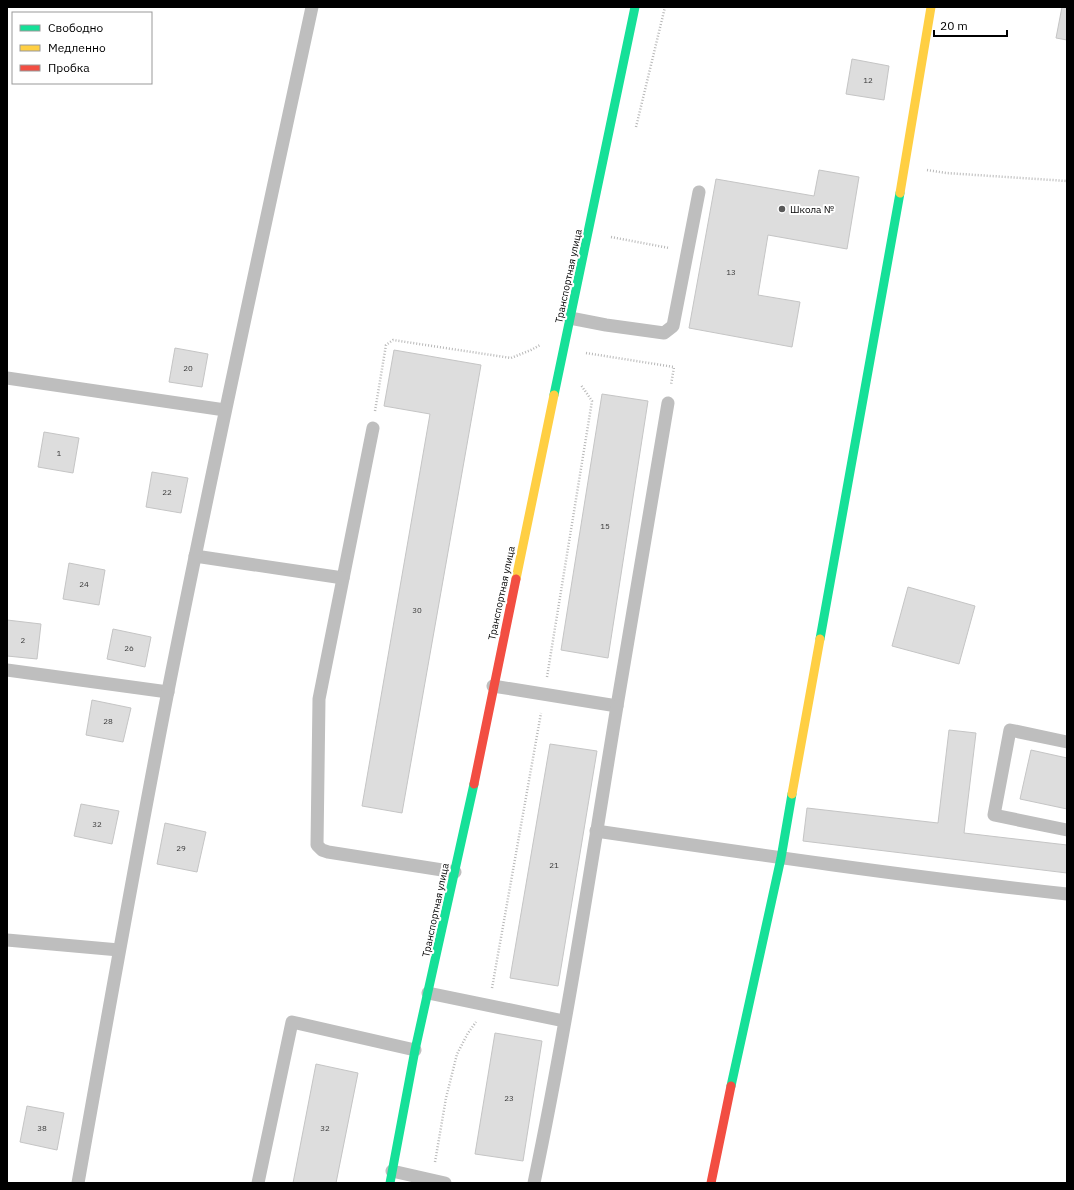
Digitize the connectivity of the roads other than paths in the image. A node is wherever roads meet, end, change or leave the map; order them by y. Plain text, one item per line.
1 (312, 7) edge
2 (635, 7) edge
3 (931, 7) edge
4 (699, 192) dead end
5 (570, 318) junction
6 (7, 378) edge
7 (668, 403) road end
8 (225, 410) junction
9 (373, 428) road end
10 (195, 556) junction
11 (343, 578) junction
12 (7, 670) edge
13 (493, 686) junction
14 (168, 692) junction
15 (617, 706) junction
16 (1067, 742) edge
17 (1067, 830) edge
18 (596, 831) junction
19 (781, 858) junction
20 (455, 872) junction
21 (1067, 894) edge
22 (7, 940) edge
23 (119, 950) junction
24 (428, 993) junction
25 (564, 1021) junction
26 (415, 1050) junction
27 (391, 1177) edge
28 (78, 1183) edge
29 (258, 1183) edge
30 (445, 1183) edge
31 (534, 1183) edge
32 (711, 1183) edge

1 - 8 lane
2 - 5 main road, Транспортная улица
3 - 19 main road
4 - 5 lane
5 - 13 main road, Транспортная улица
6 - 8 lane
7 - 15 lane
8 - 10 lane
9 - 11 lane
10 - 11 lane
10 - 14 lane
11 - 20 lane
12 - 14 lane
13 - 15 lane
13 - 20 main road, Транспортная улица
14 - 23 lane
15 - 18 lane
16 - 17 lane
18 - 19 lane
18 - 25 lane
19 - 21 lane
19 - 32 main road
20 - 24 main road, Транспортная улица
22 - 23 lane
23 - 28 lane
24 - 25 lane
24 - 26 main road, Транспортная улица
25 - 31 lane
26 - 27 main road, Транспортная улица
26 - 29 lane
27 - 30 lane

